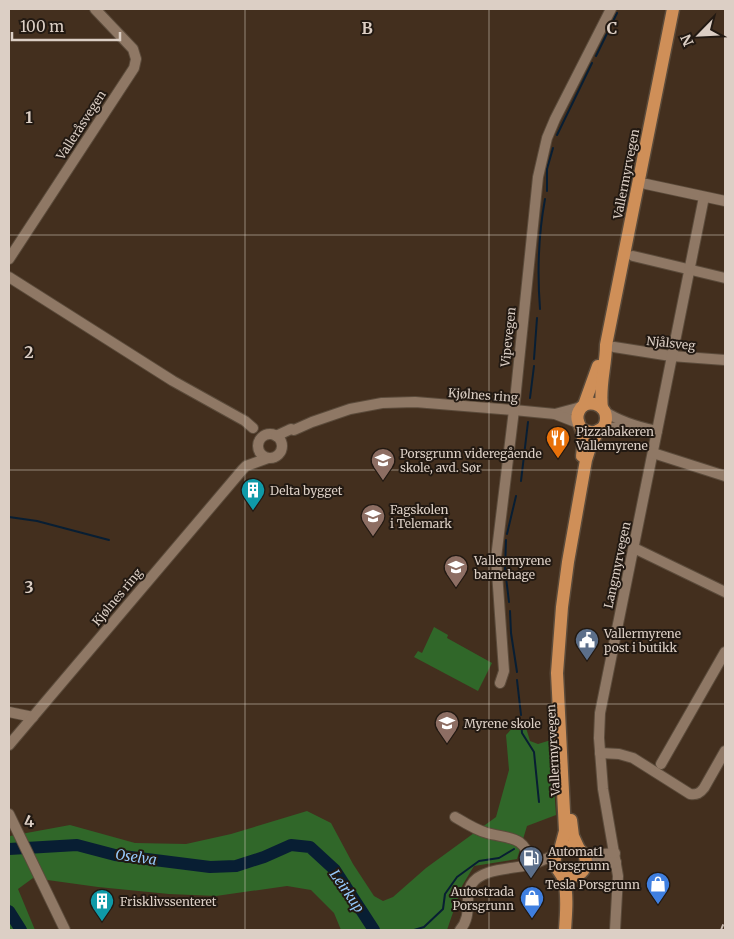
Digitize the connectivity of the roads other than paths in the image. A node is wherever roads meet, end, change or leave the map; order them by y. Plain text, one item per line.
1 (95, 9) edge
2 (611, 9) edge
3 (673, 9) edge
4 (646, 184) dead end
5 (704, 197) junction
6 (725, 201) edge
7 (633, 256) dead end
8 (9, 260) edge
9 (688, 270) junction
10 (9, 276) edge
11 (725, 278) edge
12 (610, 346) junction
13 (671, 356) junction
14 (725, 360) edge
15 (583, 406) junction
16 (603, 409) junction
17 (514, 410) junction
18 (554, 414) junction
19 (579, 425) junction
20 (635, 426) junction
21 (253, 428) dead end
22 (600, 430) junction
23 (657, 432) junction
24 (279, 440) junction
25 (258, 448) junction
26 (653, 453) junction
27 (268, 458) junction
28 (246, 466) junction
29 (725, 476) edge
30 (634, 548) junction
31 (568, 562) junction
32 (725, 592) edge
33 (559, 648) junction
34 (725, 652) edge
35 (500, 683) dead end
36 (9, 712) edge
37 (33, 717) junction
38 (9, 745) edge
39 (725, 751) edge
40 (600, 753) junction
41 (661, 764) dead end
42 (9, 814) edge
43 (455, 817) dead end
44 (581, 851) junction
45 (559, 852) junction
46 (615, 857) junction
47 (534, 863) junction
48 (581, 871) junction
49 (560, 873) junction
50 (65, 930) edge
51 (460, 930) edge
52 (565, 930) edge
53 (573, 930) edge
54 (615, 930) edge

1 - 8 street, Valleråsvegen
2 - 17 street, Vipevegen
3 - 12 main road, Vallermyrvegen
4 - 5 street
5 - 6 street
5 - 9 street, Langmyrvegen
7 - 9 street
9 - 11 street
9 - 13 street, Langmyrvegen
10 - 21 street
12 - 13 street, Njålsveg
12 - 15 main road, Vallermyrvegen
12 - 16 main road, Vallermyrvegen
13 - 14 street, Njålsveg
13 - 23 street, Langmyrvegen
15 - 16 main road
15 - 18 street, Kjølnes ring
15 - 19 main road
16 - 20 street
16 - 22 main road
17 - 18 street, Kjølnes ring
17 - 24 street, Kjølnes ring
17 - 35 street, Vipevegen
18 - 19 street, Kjølnes ring
19 - 22 main road
19 - 31 main road, Vallermyrvegen
20 - 22 street
20 - 23 street
22 - 31 main road, Vallermyrvegen
23 - 26 street, Langmyrvegen
24 - 25 street
24 - 27 street
25 - 27 street
25 - 28 street, Kjølnes ring
26 - 29 street
26 - 30 street, Langmyrvegen
27 - 28 street, Kjølnes ring
28 - 37 street, Kjølnes ring
30 - 32 street
30 - 40 street, Langmyrvegen
31 - 33 main road, Vallermyrvegen
33 - 44 main road, Vallermyrvegen
33 - 45 main road, Vallermyrvegen
34 - 41 street
36 - 37 street
37 - 38 street, Kjølnes ring
39 - 40 street
40 - 46 street, Langmyrvegen
42 - 50 street
43 - 47 street
44 - 45 main road
44 - 46 street
44 - 48 main road
45 - 47 street
45 - 49 main road
46 - 48 street
46 - 54 street, Langmyrvegen
47 - 49 street
47 - 51 street
48 - 49 main road
48 - 53 main road
49 - 52 main road

